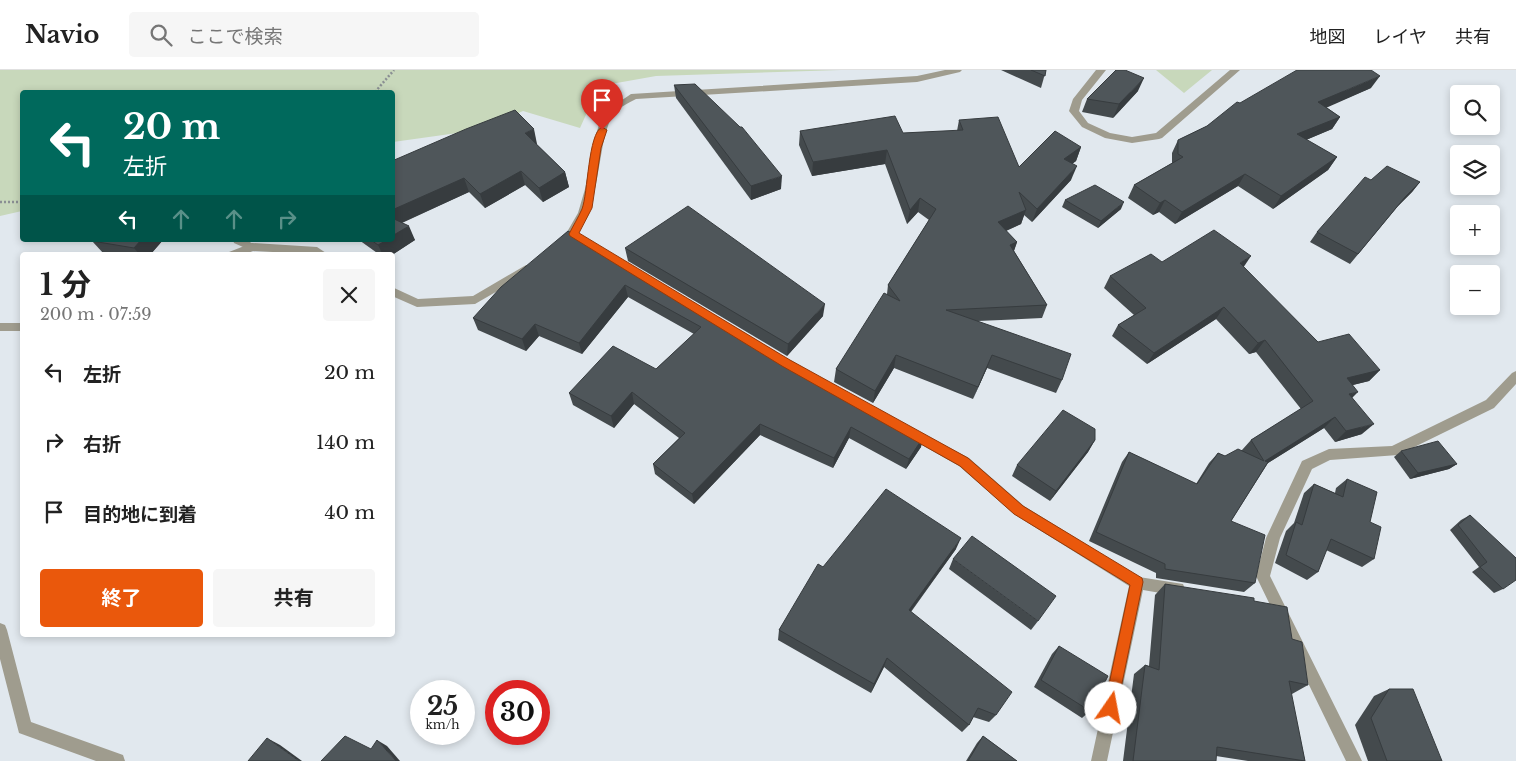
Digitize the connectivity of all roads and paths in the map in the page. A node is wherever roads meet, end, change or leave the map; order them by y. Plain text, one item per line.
1 (394, 70) edge
2 (957, 70) edge
3 (1101, 70) edge
4 (1235, 70) edge
5 (377, 90) edge
6 (0, 202) edge
7 (20, 202) edge
8 (242, 242) edge
9 (252, 247) junction
10 (554, 249) edge
11 (240, 252) edge
12 (319, 252) edge
13 (534, 264) edge
14 (395, 292) edge
15 (0, 327) edge
16 (20, 327) edge
17 (752, 343) edge
18 (1516, 376) edge
19 (820, 382) edge
20 (896, 424) edge
21 (1137, 582) junction
22 (1193, 592) edge
23 (1258, 603) edge
24 (1277, 606) junction
25 (0, 630) edge
26 (117, 761) edge
27 (1099, 761) edge
28 (1354, 761) edge

1 - 5 path
2 - 10 street
3 - 4 street
6 - 7 path
8 - 9 street
9 - 11 street
9 - 12 street
13 - 14 street
15 - 16 street
17 - 19 street
18 - 24 street
20 - 21 street
21 - 22 street
21 - 27 street
23 - 24 street
24 - 28 street
25 - 26 street

